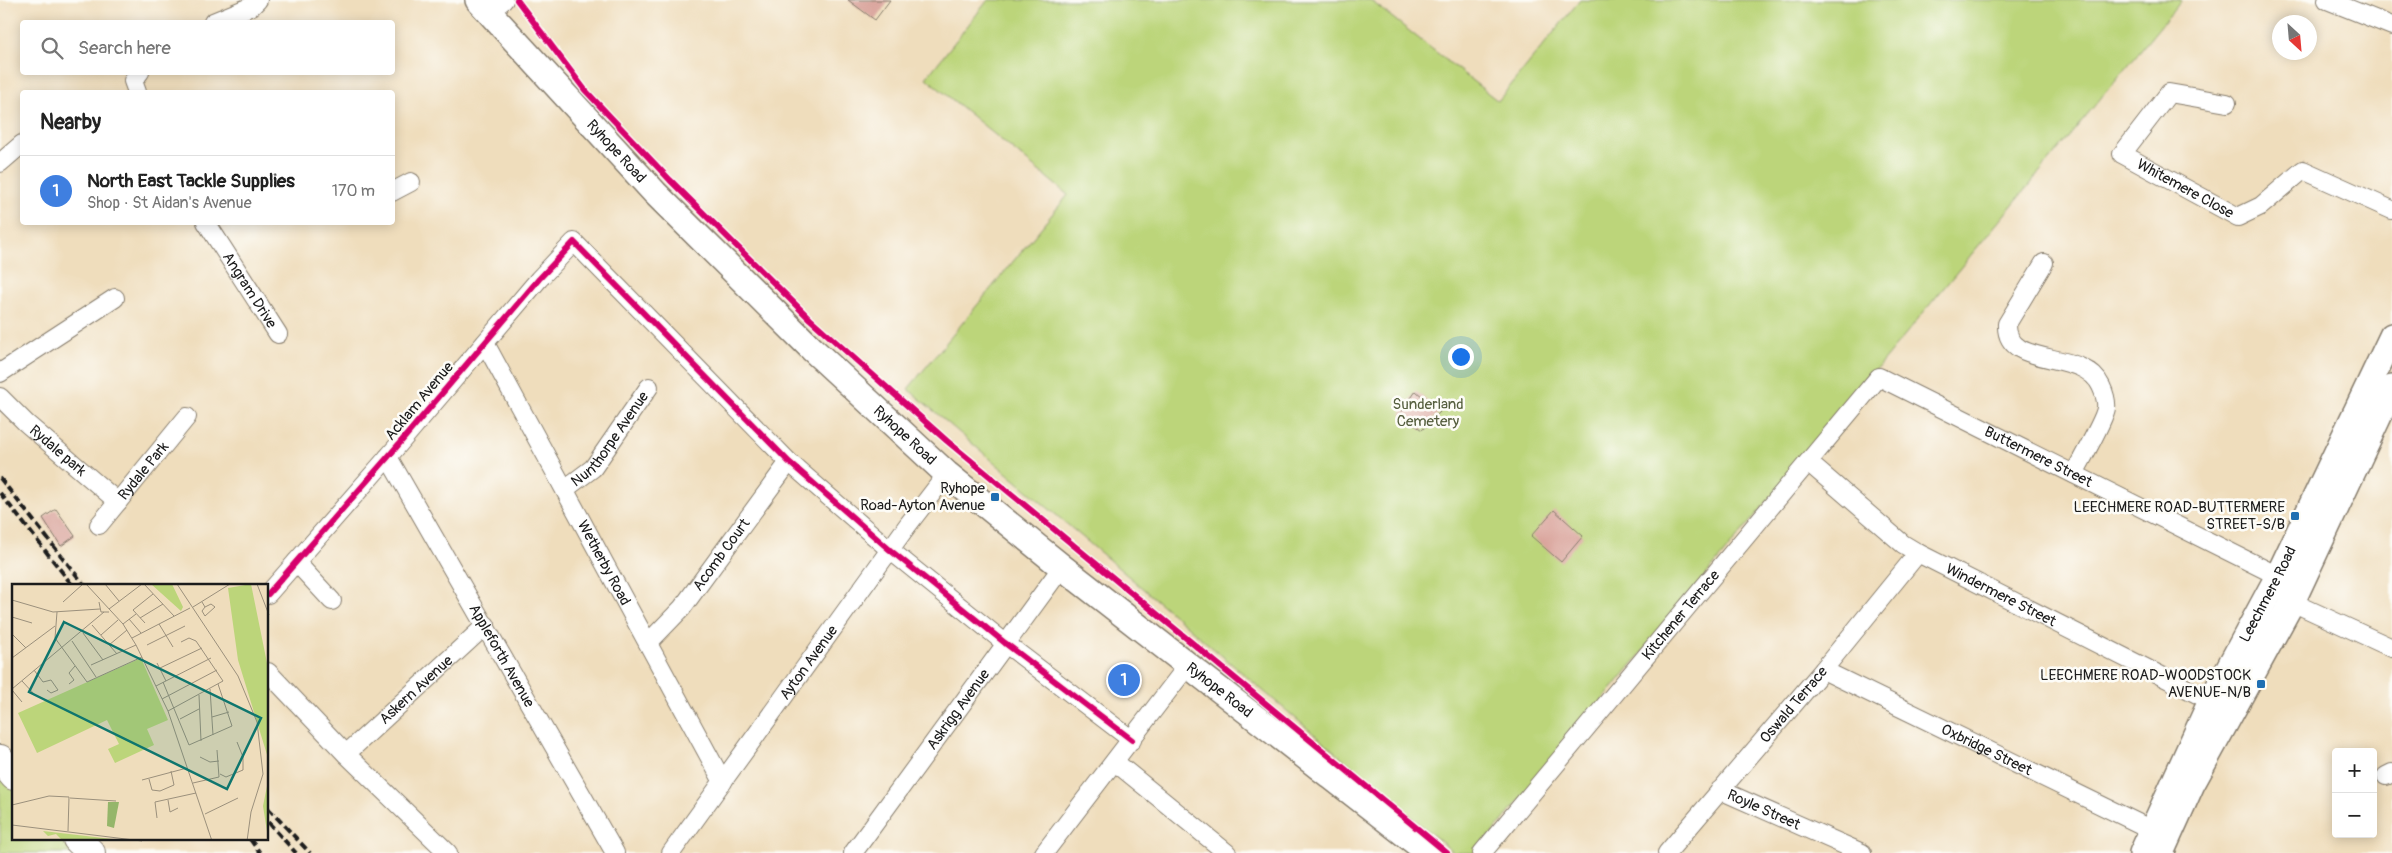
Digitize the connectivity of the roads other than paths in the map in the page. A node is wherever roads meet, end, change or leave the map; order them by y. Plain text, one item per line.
1 (258, 0) edge
2 (2327, 0) edge
3 (490, 4) edge
4 (218, 20) edge
5 (2392, 26) edge
6 (138, 75) edge
7 (135, 90) edge
8 (2227, 103) dead end
9 (412, 182) dead end
10 (395, 190) edge
11 (2392, 210) edge
12 (211, 225) edge
13 (2044, 263) dead end
14 (115, 298) dead end
15 (278, 334) dead end
16 (2392, 336) edge
17 (485, 343) junction
18 (0, 373) edge
19 (1879, 377) joint
20 (649, 387) dead end
21 (2392, 388) edge
22 (0, 397) edge
23 (187, 417) dead end
24 (388, 457) junction
25 (789, 462) junction
26 (1808, 462) junction
27 (947, 474) junction
28 (2074, 474) junction
29 (566, 489) junction
30 (118, 502) junction
31 (99, 525) dead end
32 (890, 550) junction
33 (1918, 553) junction
34 (296, 562) junction
35 (1062, 567) junction
36 (2278, 576) junction
37 (269, 593) edge
38 (332, 602) dead end
39 (2292, 602) junction
40 (486, 625) junction
41 (1005, 643) junction
42 (648, 644) junction
43 (2392, 648) edge
44 (1188, 665) junction
45 (1823, 670) junction
46 (269, 673) edge
47 (2211, 702) junction
48 (1132, 740) junction
49 (346, 754) junction
50 (0, 759) edge
51 (1115, 762) junction
52 (12, 774) edge
53 (723, 782) junction
54 (1720, 790) junction
55 (2152, 830) junction
56 (78, 840) edge
57 (1831, 847) edge
58 (91, 853) edge
59 (448, 853) edge
60 (615, 853) edge
61 (671, 853) edge
62 (853, 853) edge
63 (1044, 853) edge
64 (1227, 853) edge
65 (1430, 853) edge
66 (1482, 853) edge
67 (1667, 853) edge
68 (1862, 853) edge
69 (2142, 853) edge
70 (2161, 853) edge

1 - 4 street
2 - 5 street
3 - 27 main road, Ryhope Road
6 - 7 street
8 - 11 street, Whitemere Close
9 - 10 street
12 - 15 street, Angram Drive
13 - 28 street
14 - 18 street
16 - 36 main road, Leechmere Road
17 - 24 street, Acklam Avenue
17 - 25 street, Acklam Avenue
17 - 29 street, Wetherby Road
19 - 26 street, Kitchener Terrace
19 - 28 street, Buttermere Street
20 - 29 street, Nunthorpe Avenue
21 - 39 main road, Leechmere Road
22 - 30 street, Rydale park
23 - 30 street, Rydale Park
24 - 34 street, Acklam Avenue
24 - 40 street, Appleforth Avenue
25 - 32 street
25 - 42 street, Acomb Court
26 - 33 street, Windermere Street
26 - 66 street, Kitchener Terrace
27 - 32 street, Ayton Avenue
27 - 35 main road, Ryhope Road
28 - 36 street, Buttermere Street
29 - 42 street, Wetherby Road
30 - 31 street, Rydale Park
32 - 41 street
32 - 53 street, Ayton Avenue
33 - 45 street, Oswald Terrace
33 - 47 street, Windermere Street
34 - 37 street, Acklam Avenue
34 - 38 street
35 - 41 street, Askrigg Avenue
35 - 44 main road, Ryhope Road
36 - 39 street
36 - 47 main road, Leechmere Road
39 - 43 street
39 - 70 main road, Leechmere Road
40 - 49 street, Askern Avenue
40 - 60 street, Appleforth Avenue
41 - 48 street
41 - 62 street, Askrigg Avenue
42 - 53 street, Wetherby Road
44 - 48 street
44 - 65 main road, Ryhope Road
45 - 54 street, Oswald Terrace
45 - 55 street, Oxbridge Street
46 - 49 street
47 - 55 main road, Leechmere Road
48 - 51 street
49 - 59 street
50 - 52 highway
51 - 63 street
51 - 64 street
53 - 61 street, Ayton Avenue
54 - 57 street, Royle Street
54 - 67 street, Oswald Terrace
55 - 69 main road, Leechmere Road
56 - 58 highway
57 - 68 street, Royle Street

